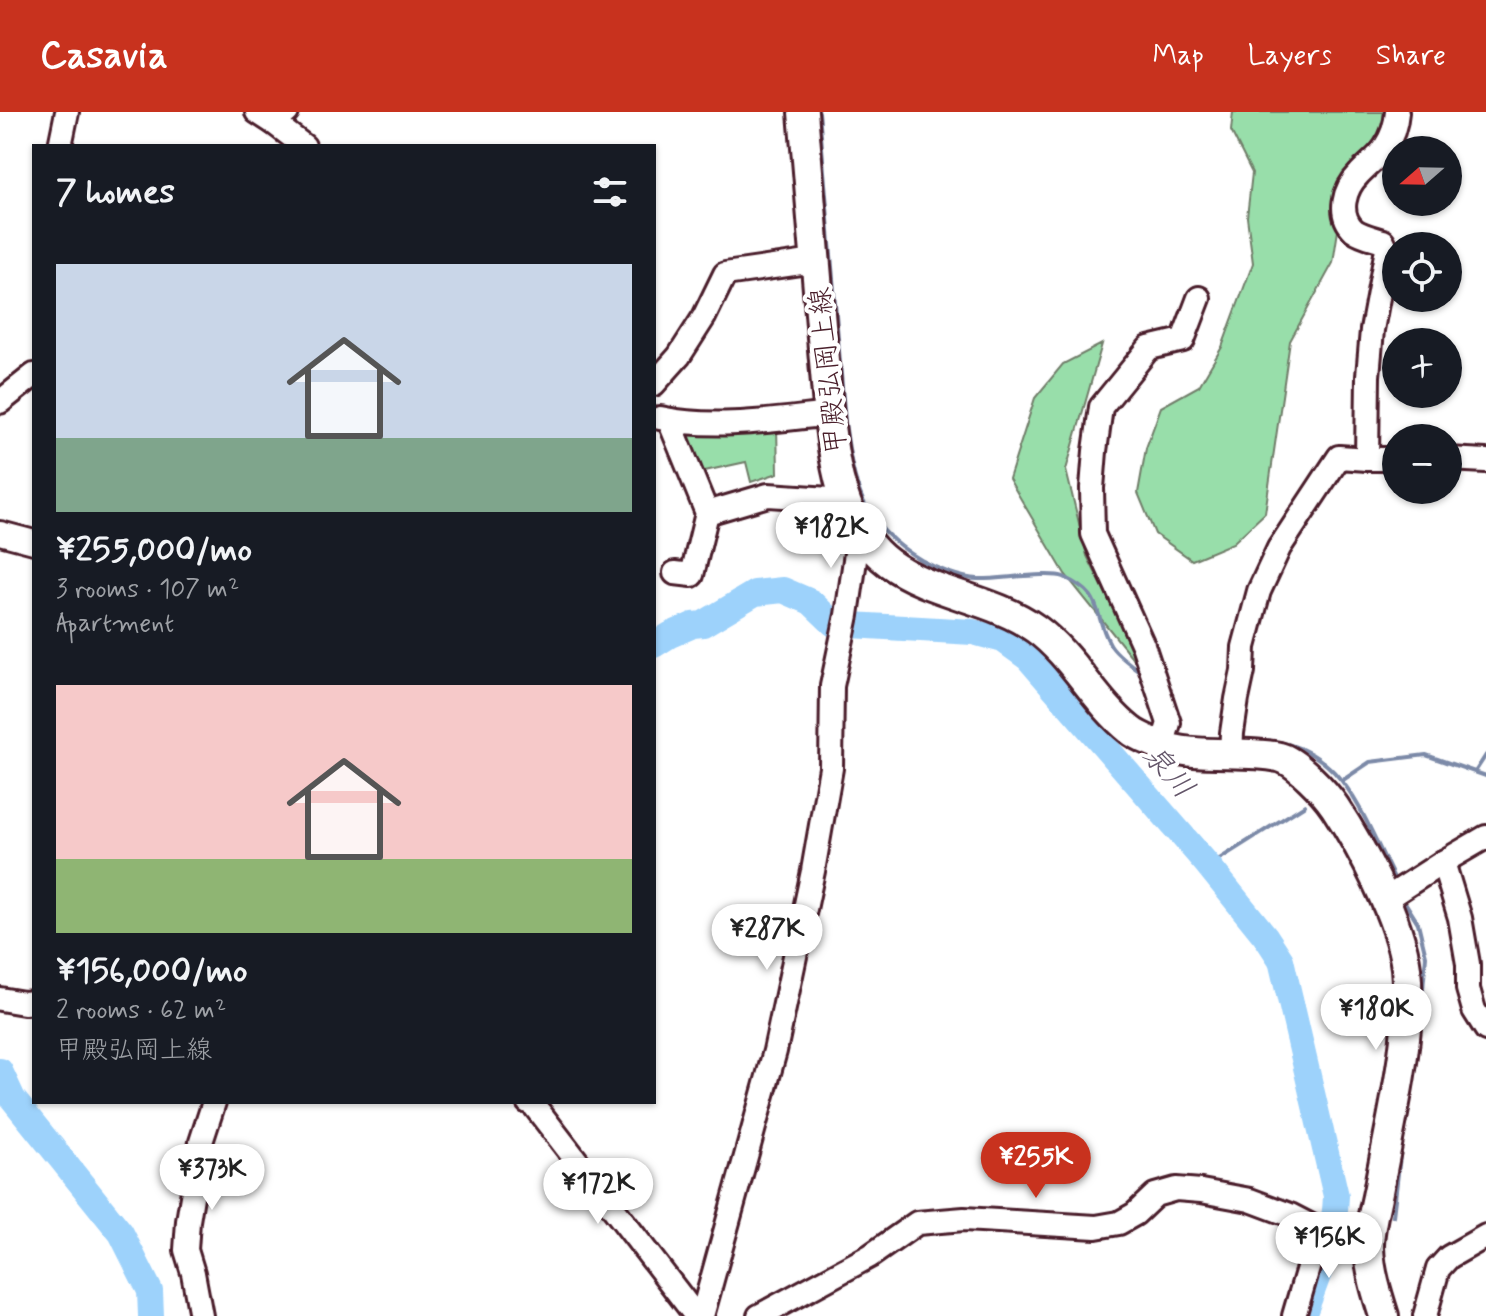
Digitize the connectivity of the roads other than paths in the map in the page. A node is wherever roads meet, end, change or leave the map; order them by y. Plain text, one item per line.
1 (67, 112) edge
2 (803, 112) edge
3 (1397, 112) edge
4 (272, 116) edge
5 (60, 144) edge
6 (302, 144) edge
7 (815, 261) junction
8 (1199, 298) dead end
9 (32, 377) edge
10 (656, 382) edge
11 (0, 402) edge
12 (830, 414) junction
13 (661, 418) edge
14 (1367, 459) junction
15 (1382, 459) edge
16 (1462, 460) edge
17 (1486, 461) edge
18 (846, 500) junction
19 (707, 513) junction
20 (0, 533) edge
21 (863, 537) junction
22 (32, 541) edge
23 (675, 573) dead end
24 (1166, 734) junction
25 (1232, 743) junction
26 (1486, 837) edge
27 (1443, 862) junction
28 (1384, 900) junction
29 (0, 999) edge
30 (32, 1002) edge
31 (1486, 1029) edge
32 (213, 1104) edge
33 (533, 1104) edge
34 (1328, 1233) junction
35 (1486, 1236) edge
36 (1369, 1246) junction
37 (201, 1316) edge
38 (696, 1316) edge
39 (702, 1316) edge
40 (759, 1316) edge
41 (1294, 1316) edge
42 (1384, 1316) edge
43 (1425, 1316) edge

1 - 5 street
2 - 7 main road, 甲殿弘岡上線
3 - 14 street
4 - 6 street
7 - 10 street
7 - 12 main road, 甲殿弘岡上線
8 - 24 street
9 - 11 street
12 - 13 street
12 - 18 main road, 甲殿弘岡上線
13 - 19 street
14 - 15 street
14 - 25 street
16 - 17 street
18 - 19 street
18 - 21 main road, 甲殿弘岡上線
19 - 23 street
20 - 22 street
21 - 24 main road, 甲殿弘岡上線
21 - 39 street
24 - 25 main road, 甲殿弘岡上線
25 - 28 main road, 甲殿弘岡上線
26 - 27 street
27 - 28 street
27 - 31 street
28 - 36 main road, 甲殿弘岡上線
29 - 30 street
32 - 37 street
33 - 38 street
34 - 36 street
34 - 40 street
34 - 41 street
35 - 43 street
36 - 42 main road, 甲殿弘岡上線

